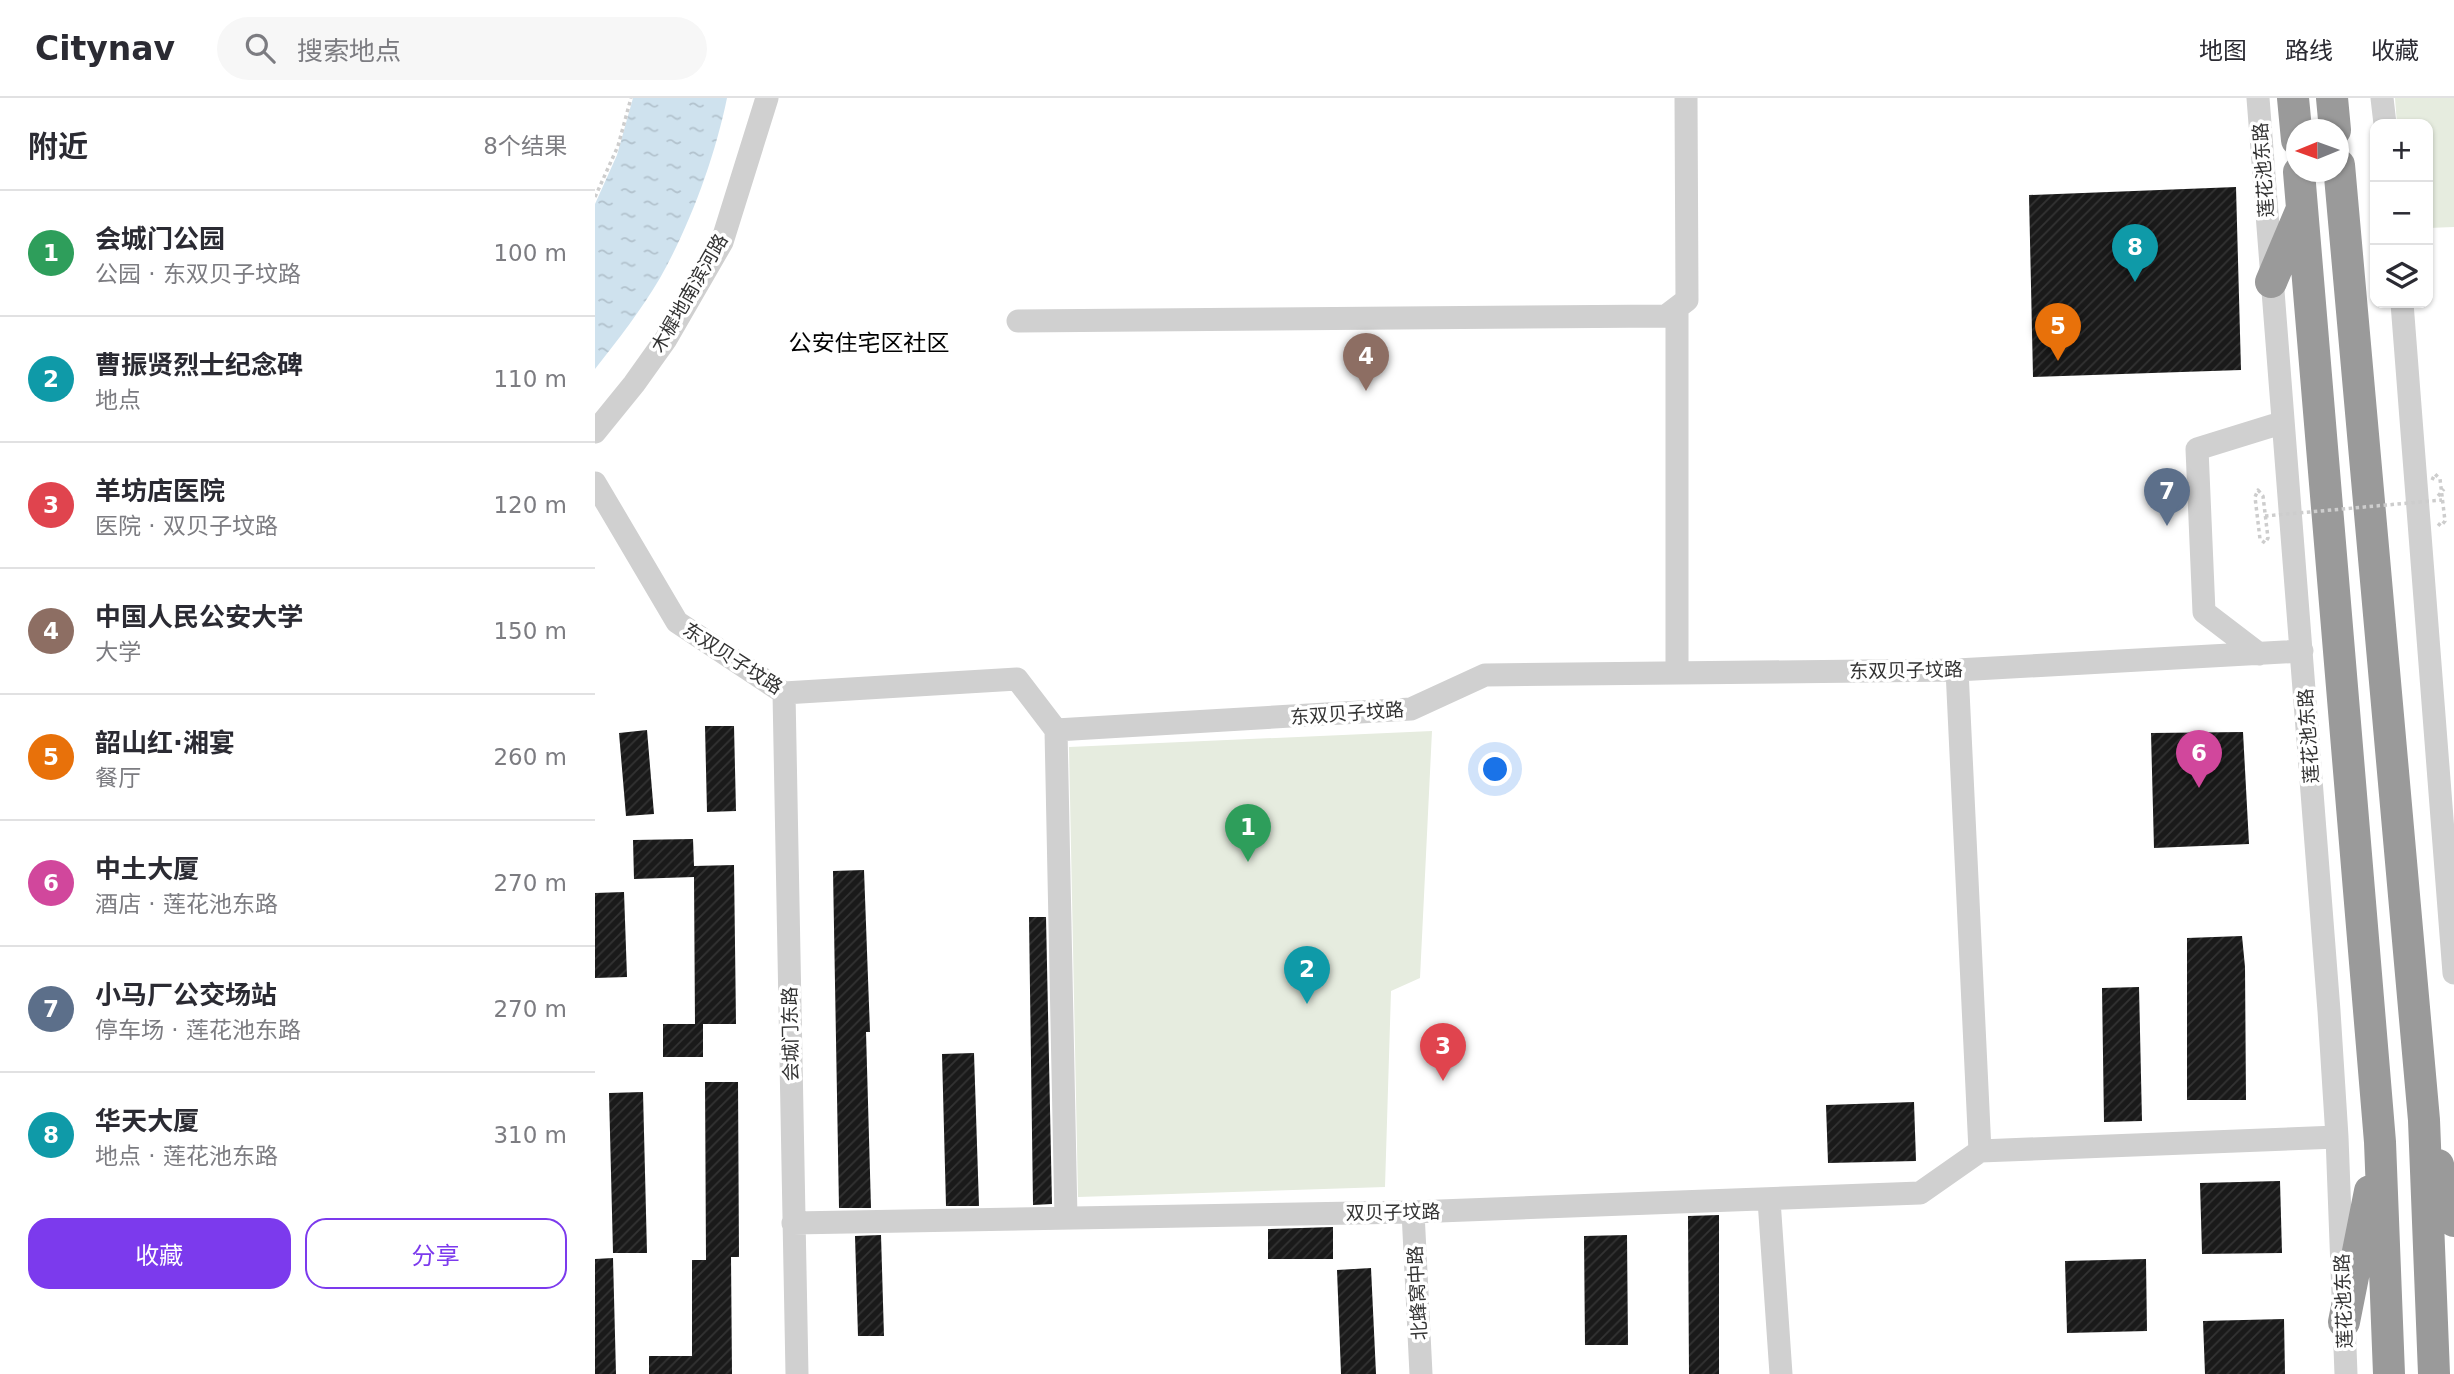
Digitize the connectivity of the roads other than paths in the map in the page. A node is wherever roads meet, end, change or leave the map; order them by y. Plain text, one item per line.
1 (767, 98) edge
2 (1686, 98) edge
3 (2257, 98) edge
4 (2293, 98) edge
5 (2332, 98) edge
6 (2382, 98) edge
7 (2295, 119) edge
8 (2334, 119) edge
9 (2384, 119) edge
10 (2300, 182) edge
11 (2341, 182) edge
12 (2302, 206) junction
13 (2271, 282) junction
14 (1677, 308) junction
15 (2402, 308) edge
16 (1018, 321) dead end
17 (2281, 423) junction
18 (595, 432) edge
19 (595, 483) edge
20 (2302, 651) junction
21 (2259, 654) junction
22 (1957, 670) junction
23 (1677, 673) junction
24 (784, 693) junction
25 (1056, 730) junction
26 (2454, 973) edge
27 (2424, 1120) junction
28 (2337, 1137) junction
29 (2381, 1142) junction
30 (1980, 1151) junction
31 (1769, 1200) junction
32 (1413, 1212) junction
33 (1066, 1218) junction
34 (2454, 1221) edge
35 (793, 1223) junction
36 (2344, 1322) junction
37 (797, 1374) edge
38 (1421, 1374) edge
39 (1781, 1374) edge
40 (2346, 1374) edge
41 (2389, 1374) edge
42 (2434, 1374) edge

1 - 18 street, 木樨地南滨河路
2 - 14 street
3 - 13 street, 莲花池东路
4 - 7 highway, 莲花池东路
5 - 8 highway
6 - 9 street
10 - 12 highway, 莲花池东路
11 - 27 highway
12 - 13 highway
12 - 29 highway, 莲花池东路
13 - 17 street, 莲花池东路
14 - 16 street
14 - 23 street
15 - 26 street
17 - 20 street, 莲花池东路
17 - 21 street
19 - 24 street, 东双贝子坟路
20 - 21 street, 东双贝子坟路
20 - 28 street, 莲花池东路
21 - 22 street, 东双贝子坟路
22 - 23 street, 东双贝子坟路
22 - 30 street
23 - 25 street, 东双贝子坟路
24 - 25 street, 东双贝子坟路
24 - 35 street, 会城门东路
25 - 33 street
27 - 34 highway
27 - 42 highway
28 - 30 street
28 - 36 street, 莲花池东路
29 - 36 highway
29 - 41 highway, 莲花池东路
30 - 31 street, 双贝子坟路
31 - 32 street, 双贝子坟路
31 - 39 street
32 - 33 street, 双贝子坟路
32 - 38 street, 北蜂窝中路
33 - 35 street, 双贝子坟路
35 - 37 street, 会城门东路
36 - 40 street, 莲花池东路

